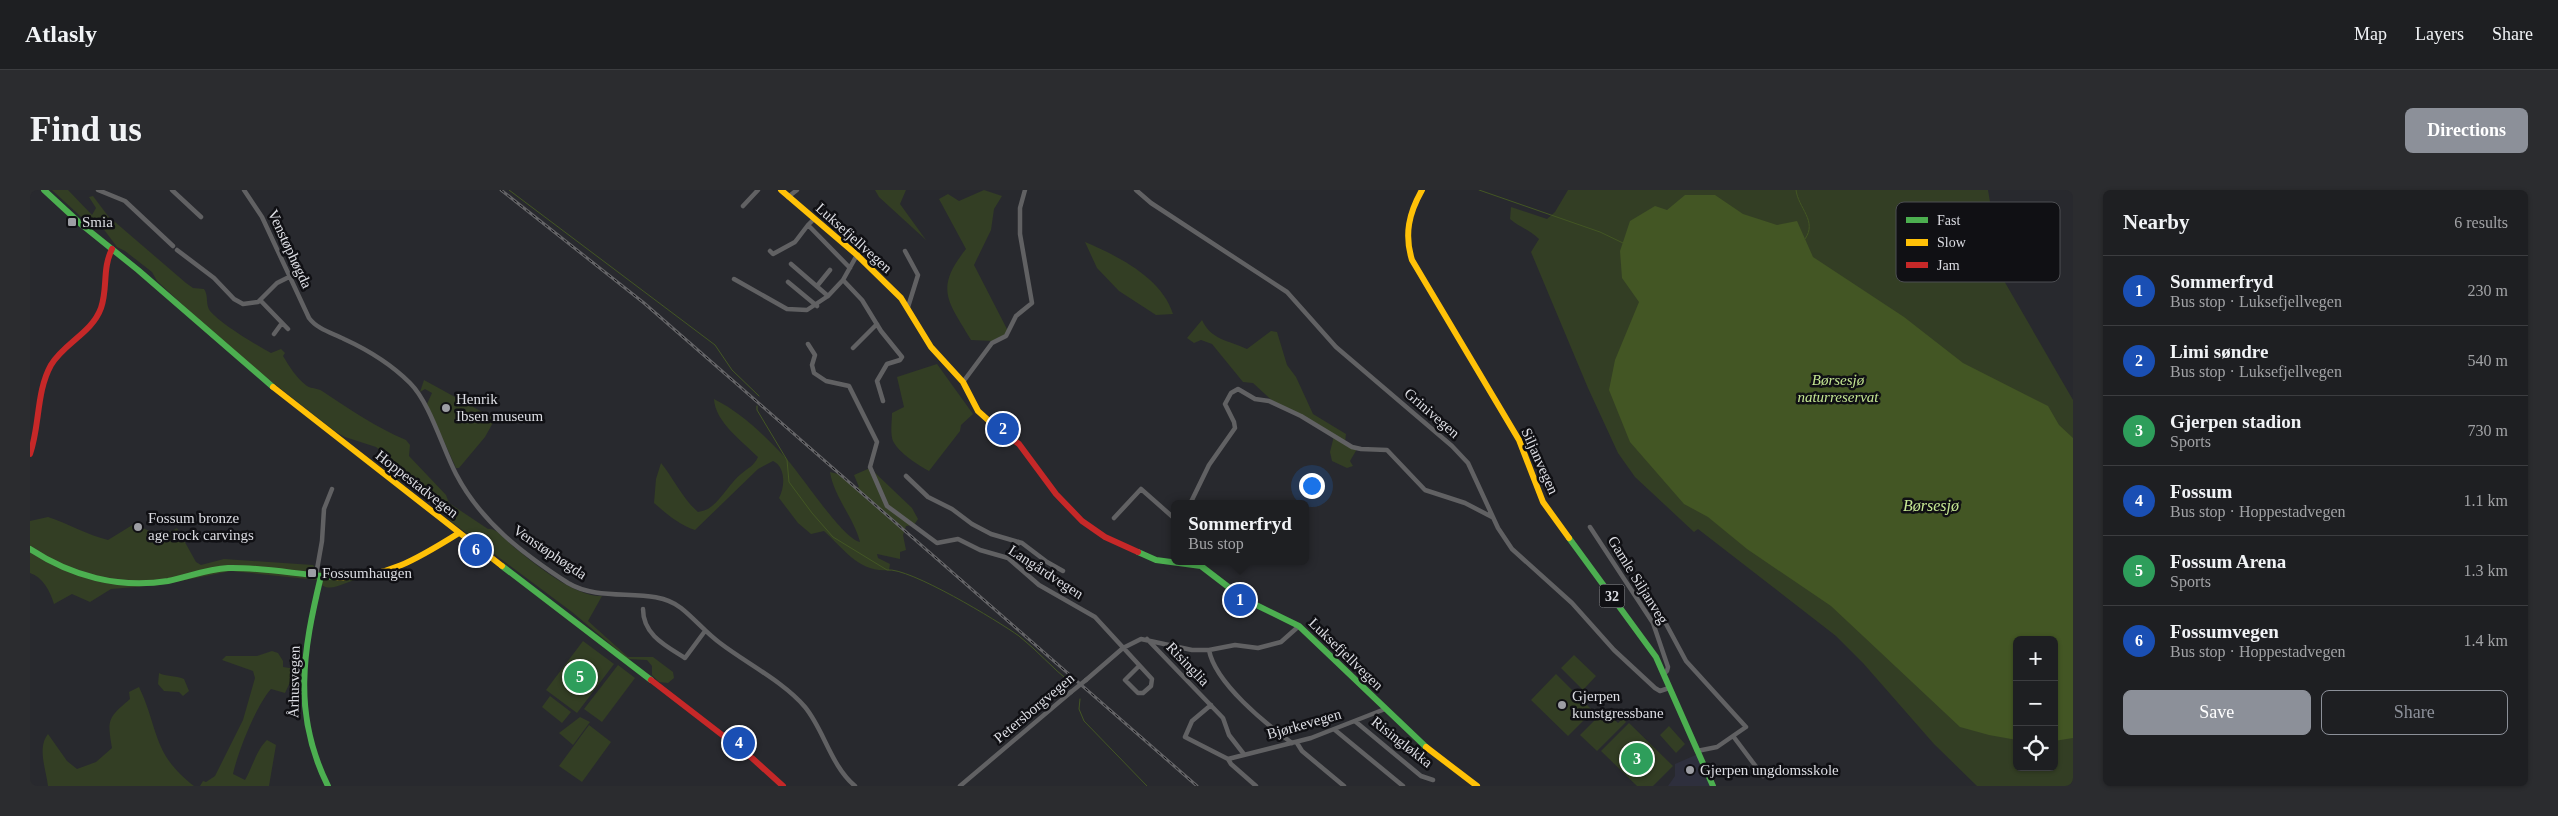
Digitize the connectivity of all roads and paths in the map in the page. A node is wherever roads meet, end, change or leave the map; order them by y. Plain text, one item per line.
1 (44, 190) edge
2 (98, 190) edge
3 (172, 190) edge
4 (244, 190) edge
5 (758, 190) edge
6 (781, 190) edge
7 (798, 190) edge
8 (1025, 190) edge
9 (1136, 190) edge
10 (1422, 190) edge
11 (788, 197) junction
12 (743, 206) dead end
13 (201, 217) dead end
14 (809, 223) junction
15 (173, 246) dead end
16 (112, 249) junction
17 (177, 250) dead end
18 (770, 251) dead end
19 (905, 251) dead end
20 (857, 255) junction
21 (794, 264) dead end
22 (850, 268) junction
23 (830, 270) dead end
24 (289, 277) junction
25 (734, 279) dead end
26 (843, 280) junction
27 (788, 282) dead end
28 (817, 286) junction
29 (828, 296) junction
30 (260, 300) junction
31 (817, 306) junction
32 (908, 307) junction
33 (282, 323) junction
34 (877, 324) junction
35 (288, 329) dead end
36 (274, 334) dead end
37 (808, 344) dead end
38 (853, 348) dead end
39 (963, 382) junction
40 (883, 401) dead end
41 (30, 454) edge
42 (906, 476) dead end
43 (332, 489) dead end
44 (1192, 500) edge
45 (1171, 515) edge
46 (1492, 517) junction
47 (1114, 518) dead end
48 (1590, 527) dead end
49 (459, 533) junction
50 (1018, 542) junction
51 (30, 549) edge
52 (1008, 558) junction
53 (1171, 561) edge
54 (1207, 565) edge
55 (1063, 571) dead end
56 (319, 575) junction
57 (643, 609) dead end
58 (1665, 622) dead end
59 (1299, 626) junction
60 (706, 631) junction
61 (1148, 639) junction
62 (1123, 648) junction
63 (1209, 650) junction
64 (1139, 666) junction
65 (1664, 674) junction
66 (1669, 688) junction
67 (1211, 705) junction
68 (1385, 709) junction
69 (1356, 722) junction
70 (1335, 730) junction
71 (1733, 736) junction
72 (1295, 743) junction
73 (1697, 751) junction
74 (1243, 753) junction
75 (1228, 758) junction
76 (1763, 776) dead end
77 (1432, 780) dead end
78 (1400, 785) edge
79 (328, 786) edge
80 (783, 786) edge
81 (855, 786) edge
82 (960, 786) edge
83 (1256, 786) edge
84 (1344, 786) edge
85 (1477, 786) edge
86 (1713, 786) edge

1 - 16 main road, Hoppestadvegen
2 - 15 street
3 - 13 street
4 - 24 street, Venstøphøgda
5 - 12 street
6 - 11 main road, Luksefjellvegen
7 - 11 street
8 - 39 street
9 - 46 street, Grinivegen
10 - 65 main road, Siljanvegen / 32
11 - 14 main road, Luksefjellvegen
14 - 18 street
14 - 20 main road, Luksefjellvegen
14 - 22 street
16 - 41 main road
16 - 49 main road, Hoppestadvegen
17 - 30 street
19 - 32 street, Luksefjellvegen
20 - 22 street
20 - 32 main road, Luksefjellvegen
21 - 28 street
22 - 26 street
23 - 28 street
24 - 30 street
24 - 60 street, Venstøphøgda
25 - 31 street
26 - 29 street
26 - 34 street
27 - 31 street
28 - 29 street
29 - 31 street
30 - 33 street
32 - 39 main road, Luksefjellvegen
33 - 35 street
33 - 36 street
34 - 38 street
34 - 40 street
37 - 52 street, Langårdvegen
39 - 53 main road, Luksefjellvegen
42 - 50 street, Langårdvegen
43 - 56 street
44 - 46 street
45 - 47 street
46 - 66 street, Grinivegen
48 - 65 street, Gamle Siljanveg
49 - 56 main road
49 - 80 main road, Hoppestadvegen
50 - 52 street
50 - 55 street, Langårdvegen
51 - 56 main road
52 - 62 street, Langårdvegen
54 - 59 main road, Luksefjellvegen
56 - 79 main road, Århusvegen
57 - 60 street
58 - 71 street
59 - 63 street
59 - 68 main road, Luksefjellvegen
60 - 81 street, Venstøphøgda
61 - 62 street, Petersborgvegen
61 - 63 street
61 - 67 street, Risinglia
62 - 64 street
62 - 82 street, Petersborgvegen, bridge
63 - 72 street
64 - 64 street
65 - 66 main road, Siljanvegen / 32
66 - 73 main road, Siljanvegen / 32
67 - 74 street, Risinglia
67 - 75 street, Risinglia
68 - 69 street, Bjørkevegen
68 - 85 main road, Luksefjellvegen
69 - 70 street, Bjørkevegen
69 - 77 street, Risingløkka
70 - 72 street, Bjørkevegen
70 - 78 street
71 - 73 street
71 - 76 street
72 - 74 street, Bjørkevegen
72 - 84 street
73 - 86 main road, Siljanvegen / 32
74 - 75 street, Bjørkevegen
75 - 83 street

